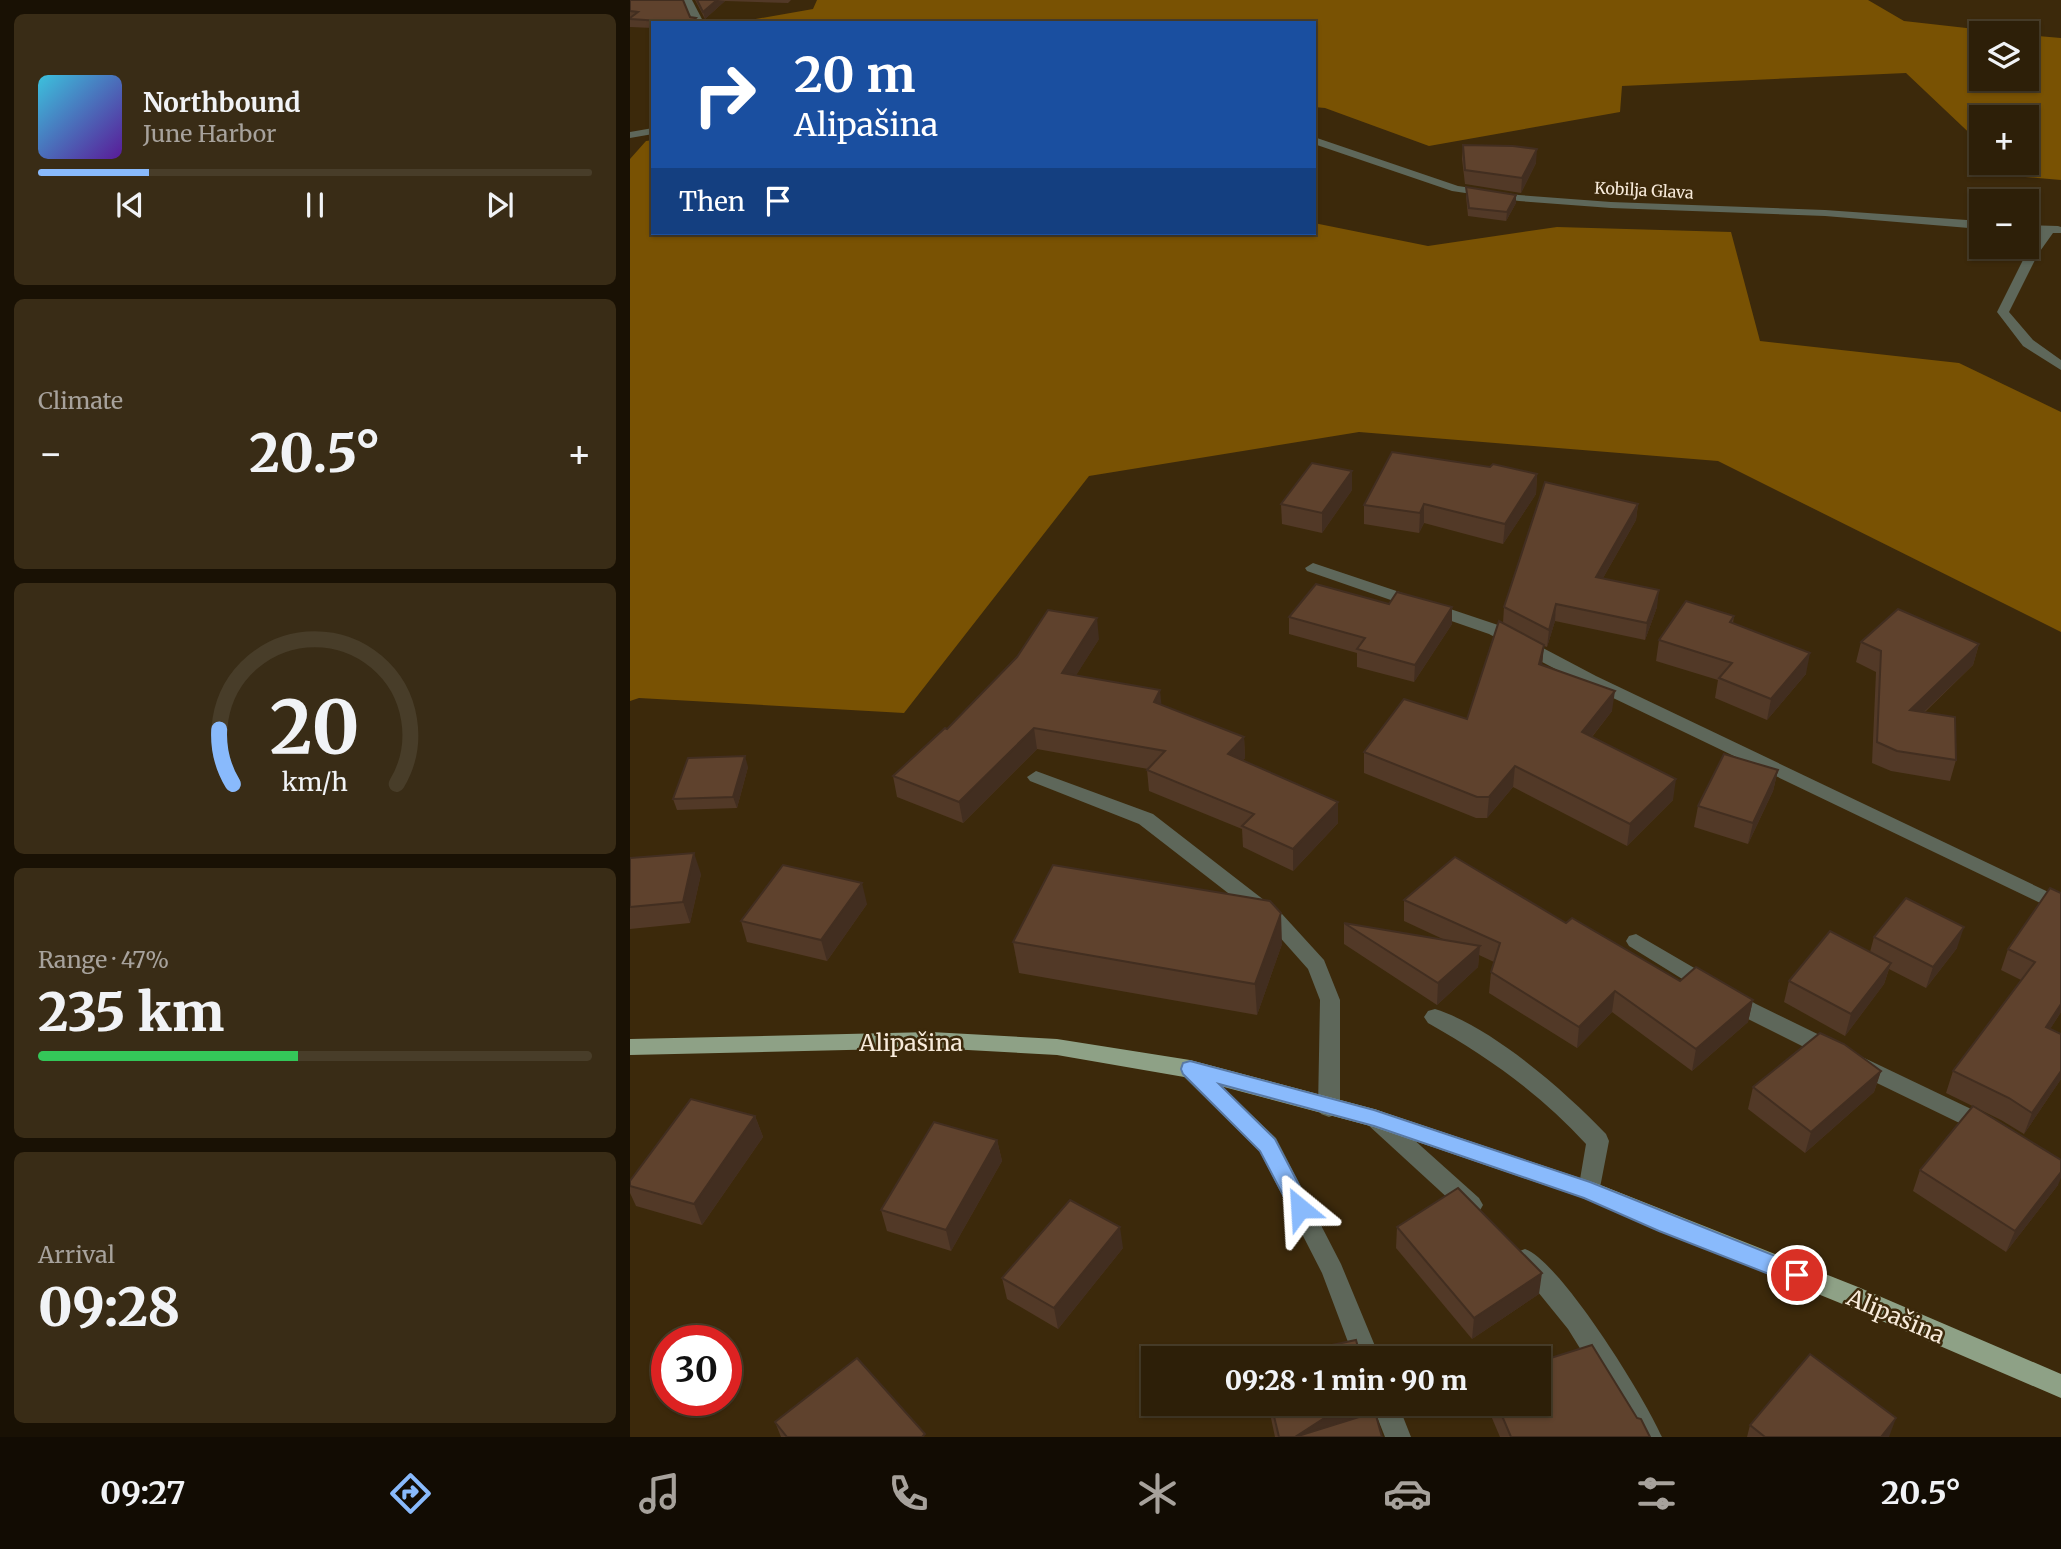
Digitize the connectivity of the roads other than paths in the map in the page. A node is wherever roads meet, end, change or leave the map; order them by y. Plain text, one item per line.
1 (687, 0) edge
2 (698, 21) edge
3 (651, 131) edge
4 (630, 135) edge
5 (1316, 141) edge
6 (1969, 224) edge
7 (2055, 230) edge
8 (2061, 366) edge
9 (1313, 568) dead end
10 (1035, 777) dead end
11 (2061, 906) edge
12 (1636, 941) dead end
13 (1434, 1017) dead end
14 (630, 1047) edge
15 (1190, 1069) junction
16 (1329, 1108) junction
17 (1374, 1118) junction
18 (2003, 1136) edge
19 (1590, 1191) junction
20 (1489, 1223) edge
21 (1507, 1241) edge
22 (1362, 1346) edge
23 (2061, 1386) edge
24 (1390, 1416) edge
25 (1398, 1437) edge
26 (1649, 1437) edge

1 - 2 street
3 - 4 street
5 - 6 street, Kobilja Glava
7 - 8 street
9 - 11 street
10 - 16 street
12 - 18 street
13 - 19 street
14 - 15 main road, Alipašina
15 - 16 main road, Alipašina
15 - 22 street
16 - 17 main road, Alipašina
17 - 19 main road, Alipašina
17 - 20 street, Alipašina
19 - 23 main road, Alipašina
21 - 26 street
24 - 25 street

